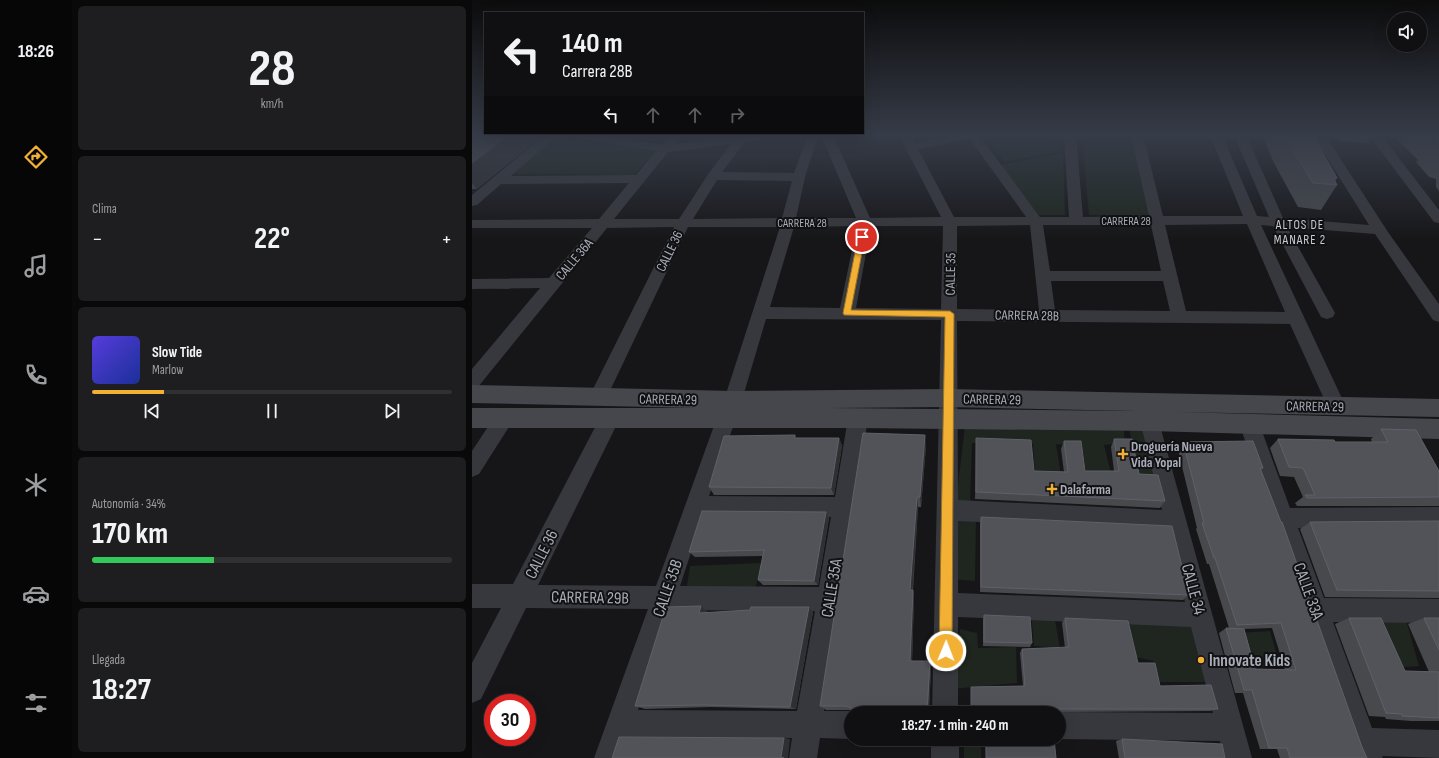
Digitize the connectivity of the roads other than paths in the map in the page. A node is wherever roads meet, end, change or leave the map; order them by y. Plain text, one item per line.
1 (510, 170) edge
2 (646, 170) edge
3 (717, 170) edge
4 (801, 170) edge
5 (842, 170) edge
6 (924, 170) edge
7 (998, 170) edge
8 (1072, 170) edge
9 (1145, 170) edge
10 (1231, 170) edge
11 (1255, 170) edge
12 (1341, 170) edge
13 (1402, 170) edge
14 (713, 176) junction
15 (799, 177) junction
16 (639, 179) junction
17 (498, 180) junction
18 (472, 202) edge
19 (1439, 219) edge
20 (1251, 220) junction
21 (1036, 221) junction
22 (1076, 221) junction
23 (1156, 221) junction
24 (865, 222) junction
25 (950, 222) junction
26 (683, 223) junction
27 (788, 223) junction
28 (1278, 223) junction
29 (472, 224) edge
30 (603, 224) junction
31 (1379, 230) junction
32 (1044, 276) junction
33 (1170, 276) junction
34 (554, 283) junction
35 (472, 284) edge
36 (760, 312) junction
37 (847, 313) junction
38 (1327, 313) dead end
39 (950, 314) junction
40 (1048, 315) junction
41 (1179, 316) junction
42 (1439, 316) edge
43 (1294, 318) junction
44 (472, 382) edge
45 (472, 394) edge
46 (598, 397) junction
47 (1337, 407) junction
48 (1396, 407) junction
49 (948, 408) junction
50 (1439, 408) edge
51 (729, 409) junction
52 (472, 418) edge
53 (610, 418) junction
54 (858, 418) junction
55 (504, 419) junction
56 (1150, 421) junction
57 (1249, 423) junction
58 (1410, 427) junction
59 (1439, 429) edge
60 (1422, 447) edge
61 (472, 468) edge
62 (696, 506) junction
63 (843, 507) junction
64 (947, 510) junction
65 (1439, 517) edge
66 (1283, 518) junction
67 (1176, 521) junction
68 (472, 596) edge
69 (519, 596) junction
70 (664, 598) junction
71 (829, 600) junction
72 (946, 604) junction
73 (1316, 610) junction
74 (1439, 611) edge
75 (1201, 616) junction
76 (472, 690) edge
77 (945, 706) edge
78 (620, 724) junction
79 (808, 725) junction
80 (844, 725) edge
81 (1066, 726) edge
82 (1230, 727) junction
83 (1439, 744) edge
84 (945, 746) edge
85 (1366, 750) edge
86 (608, 758) edge
87 (803, 758) edge
88 (945, 758) edge
89 (1238, 758) edge

1 - 17 street
2 - 16 street, CALLE 36A
3 - 14 street, CALLE 36
4 - 15 street, CALLE 35B
5 - 24 street
6 - 25 street, CALLE 35
7 - 21 street
8 - 22 street
9 - 23 street
10 - 20 street
11 - 28 street
12 - 31 street
13 - 19 street
14 - 15 street
14 - 26 street, CALLE 36
15 - 27 street, CALLE 35B
16 - 17 street
16 - 30 street, CALLE 36A
17 - 18 street
20 - 23 street, CARRERA 28
20 - 28 street, CARRERA 28
20 - 43 street
21 - 22 street, CARRERA 28
21 - 25 street, CARRERA 28
21 - 32 street
22 - 23 street, CARRERA 28
23 - 33 street
24 - 25 street, CARRERA 28
24 - 27 street, CARRERA 28
24 - 37 street
25 - 39 street, CALLE 35
26 - 27 street, CARRERA 28
26 - 30 street, CARRERA 28
26 - 46 street, CALLE 36
27 - 36 street, CALLE 35B
28 - 31 street, CARRERA 28
28 - 38 street
29 - 30 street, CARRERA 28
30 - 34 street, CALLE 36A
31 - 42 street
32 - 33 street
32 - 40 street
33 - 41 street
34 - 35 street
34 - 44 street, CALLE 36A
36 - 37 street, CARRERA 28B
36 - 51 street, CALLE 35B
37 - 39 street, CARRERA 28B
39 - 40 street, CARRERA 28B
39 - 49 street, CALLE 35
40 - 41 street, CARRERA 28B
41 - 43 street, CARRERA 28B
43 - 47 street
45 - 46 main road, CARRERA 29
46 - 51 main road, CARRERA 29
47 - 48 main road, CARRERA 29
47 - 49 main road, CARRERA 29
48 - 50 main road, CARRERA 29
48 - 58 street
49 - 51 main road, CARRERA 29
49 - 54 main road, CARRERA 29
49 - 56 main road, CARRERA 29
49 - 64 street, CALLE 35
51 - 53 main road, CARRERA 29
51 - 54 main road, CARRERA 29
51 - 62 street, CALLE 35B
52 - 55 main road, CARRERA 29
53 - 55 main road, CARRERA 29
53 - 69 street, CALLE 36
54 - 63 street, CALLE 35A
55 - 61 street
56 - 57 main road, CARRERA 29
56 - 67 street, CALLE 34
57 - 58 main road, CARRERA 29
57 - 66 street, CALLE 33A
58 - 59 main road, CARRERA 29
58 - 60 street
62 - 63 street
62 - 70 street, CALLE 35B
63 - 71 street, CALLE 35A
64 - 67 street
64 - 72 street, CALLE 35
65 - 66 street
66 - 73 street, CALLE 33A
67 - 75 street, CALLE 34
68 - 69 street, CARRERA 29B
69 - 70 street, CARRERA 29B
69 - 76 street, CALLE 36
70 - 71 street, CARRERA 29B
70 - 78 street, CALLE 35B
71 - 79 street, CALLE 35A
72 - 75 street
72 - 77 street, CALLE 35
73 - 74 street
73 - 85 street, CALLE 33A
75 - 82 street, CALLE 34
78 - 79 street
78 - 86 street, CALLE 35B
79 - 80 street
79 - 87 street, CALLE 35A
81 - 82 street
82 - 89 street, CALLE 34
83 - 85 street
84 - 88 street

